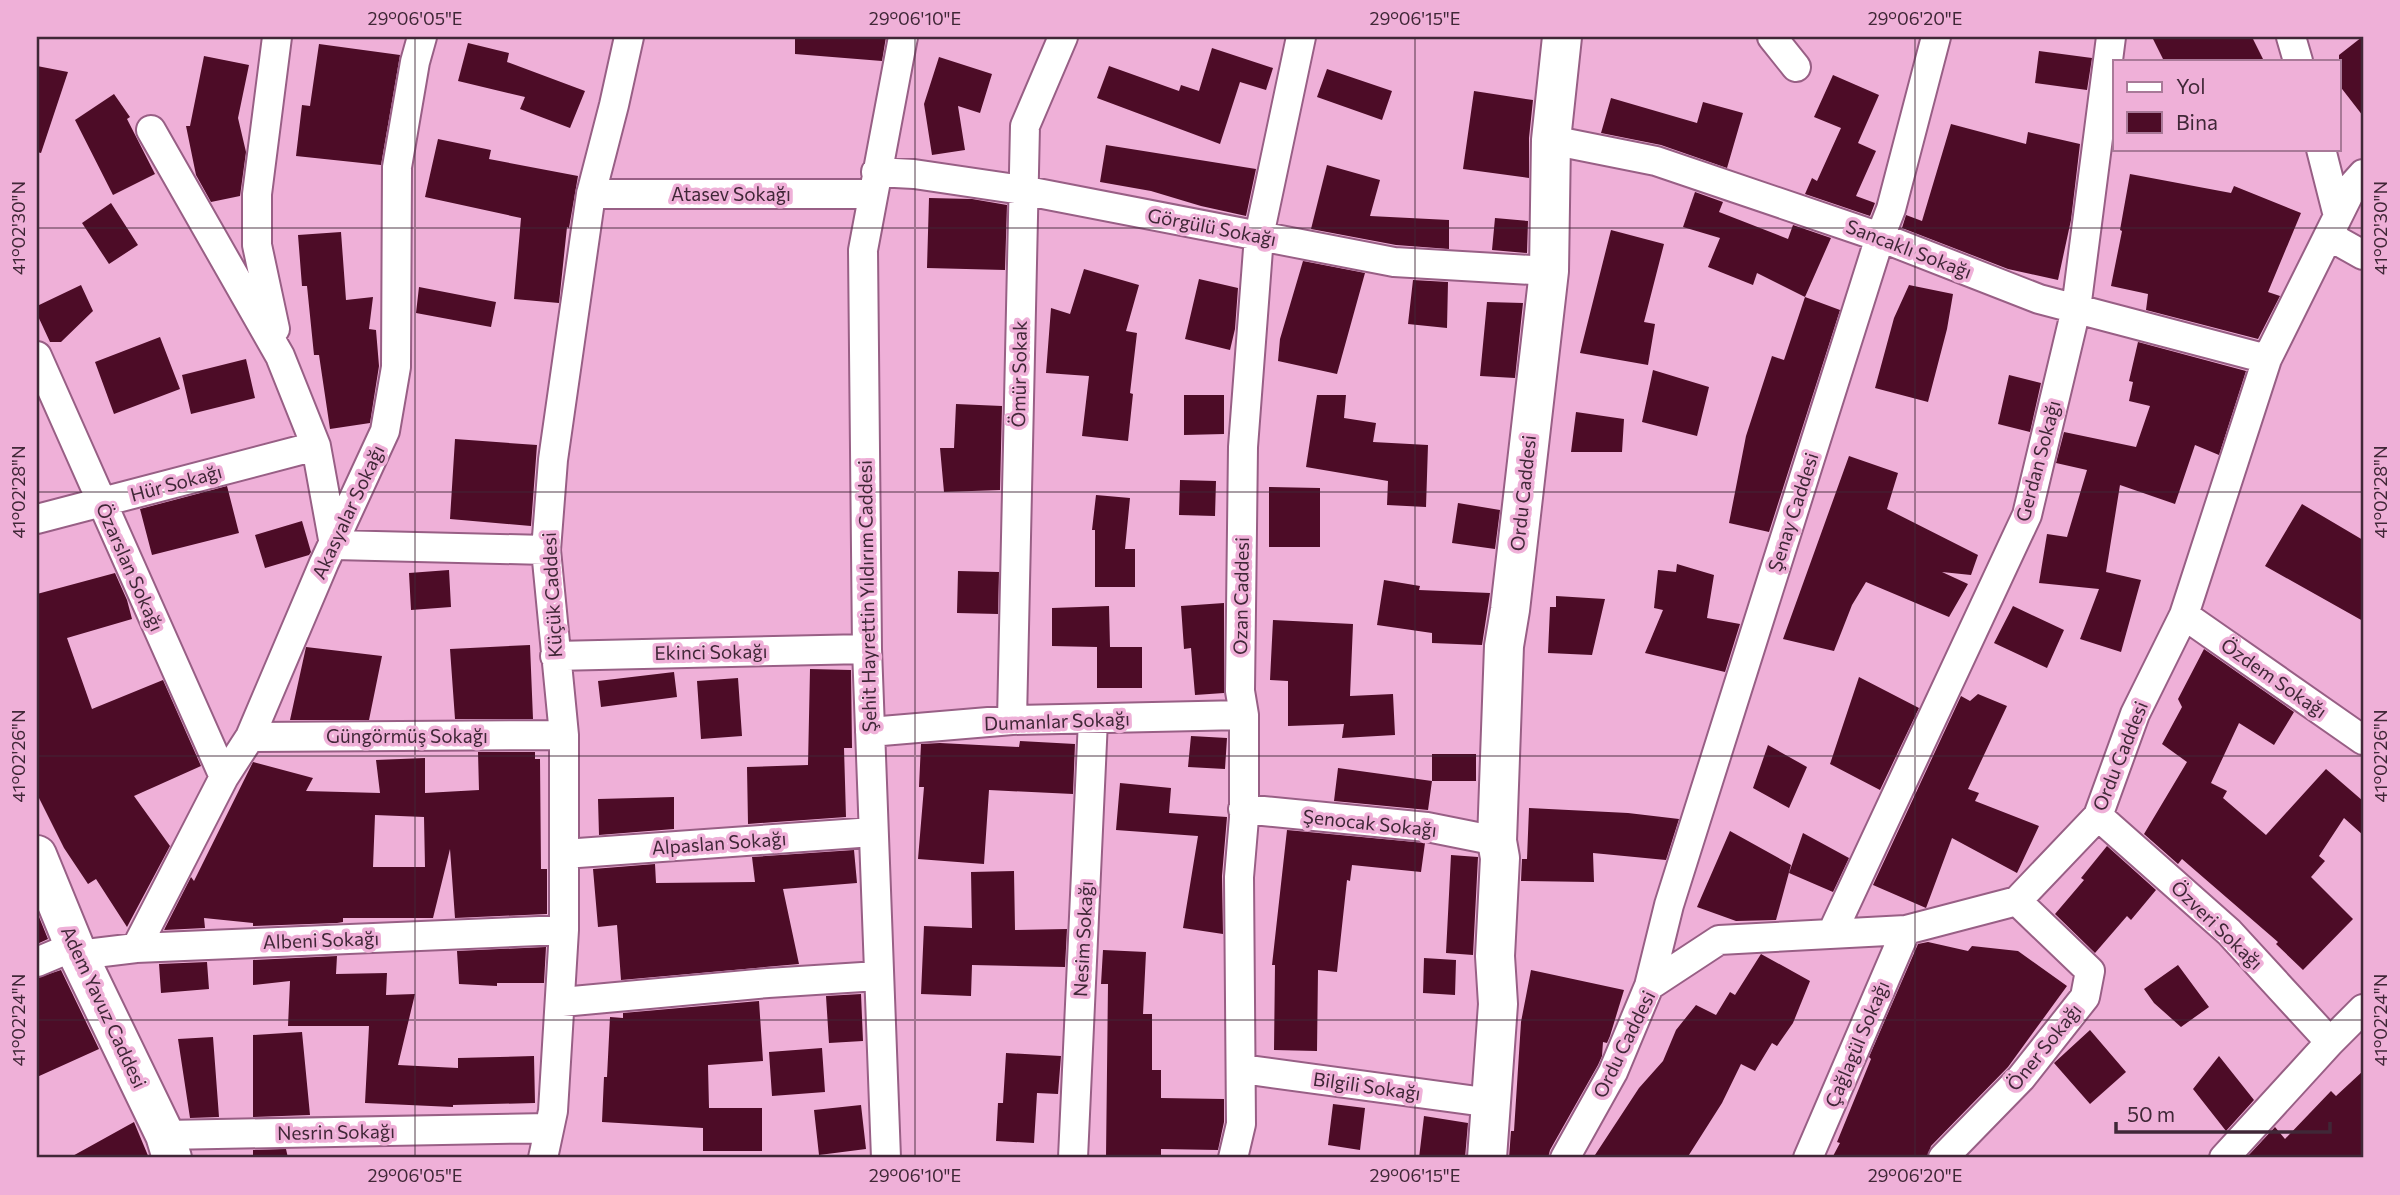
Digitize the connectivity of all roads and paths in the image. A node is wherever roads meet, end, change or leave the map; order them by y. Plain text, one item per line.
1 (277, 37) edge
2 (422, 37) edge
3 (629, 37) edge
4 (903, 37) edge
5 (1063, 37) edge
6 (1301, 37) edge
7 (1562, 37) edge
8 (1772, 37) edge
9 (1936, 37) edge
10 (2111, 37) edge
11 (2291, 37) edge
12 (2298, 60) edge
13 (1796, 67) dead end
14 (151, 130) dead end
15 (1551, 140) junction
16 (2320, 150) edge
17 (2363, 174) edge
18 (874, 183) junction
19 (1022, 190) junction
20 (591, 194) junction
21 (2333, 226) junction
22 (1259, 236) junction
23 (1880, 237) junction
24 (2363, 255) edge
25 (1549, 271) junction
26 (2076, 309) junction
27 (37, 356) edge
28 (280, 356) junction
29 (2267, 359) junction
30 (316, 446) junction
31 (102, 502) junction
32 (37, 519) edge
33 (334, 545) junction
34 (547, 550) junction
35 (2184, 615) junction
36 (867, 649) junction
37 (555, 656) junction
38 (1244, 715) junction
39 (1012, 720) junction
40 (1093, 720) junction
41 (870, 732) junction
42 (565, 735) junction
43 (250, 737) junction
44 (2363, 740) edge
45 (224, 777) junction
46 (1243, 809) junction
47 (2098, 816) junction
48 (873, 832) junction
49 (1497, 841) junction
50 (565, 854) junction
51 (37, 855) edge
52 (2017, 901) junction
53 (565, 930) junction
54 (1906, 930) junction
55 (1832, 933) junction
56 (136, 948) junction
57 (77, 951) junction
58 (37, 962) edge
59 (878, 976) junction
60 (1649, 986) junction
61 (562, 1002) junction
62 (2363, 1009) edge
63 (2330, 1042) junction
64 (1242, 1069) junction
65 (1492, 1103) junction
66 (549, 1128) junction
67 (168, 1147) edge
68 (542, 1158) edge
69 (886, 1158) edge
70 (1073, 1158) edge
71 (1233, 1158) edge
72 (1487, 1158) edge
73 (1565, 1158) edge
74 (1808, 1158) edge
75 (1943, 1158) edge
76 (2224, 1158) edge

1 - 28 street
2 - 33 street, Akasyalar Sokağı
3 - 20 street, Küçük Caddesi
4 - 18 street, Şehit Hayrettin Yıldırım Caddesi
5 - 19 street, Ömür Sokak
6 - 22 street, Ozan Caddesi
7 - 15 street, Ordu Caddesi
8 - 13 street
9 - 23 street, Şenay Caddesi
10 - 26 street, Gerdan Sokağı
11 - 12 street
14 - 28 street
15 - 23 street, Sancaklı Sokağı
15 - 25 street, Ordu Caddesi
16 - 21 street
17 - 21 street, Ordu Caddesi
18 - 19 street, Görgülü Sokağı
18 - 20 street, Atasev Sokağı
18 - 36 street, Şehit Hayrettin Yıldırım Caddesi
19 - 22 street, Görgülü Sokağı
19 - 39 street, Ömür Sokak
20 - 34 street, Küçük Caddesi
21 - 24 street
21 - 29 street, Ordu Caddesi
22 - 25 street, Görgülü Sokağı
22 - 38 street, Ozan Caddesi
23 - 26 street, Sancaklı Sokağı
23 - 60 street, Şenay Caddesi
25 - 49 street, Ordu Caddesi
26 - 29 street, Sancaklı Sokağı
26 - 55 street, Gerdan Sokağı
27 - 31 street, Özarslan Sokağı
28 - 30 street
29 - 35 street, Ordu Caddesi
30 - 31 street, Hür Sokağı
30 - 33 street
31 - 32 street, Hür Sokağı
31 - 45 street, Özarslan Sokağı
33 - 34 street
33 - 43 street, Akasyalar Sokağı
34 - 37 street, Küçük Caddesi
35 - 44 street, Özdem Sokağı
35 - 47 street, Ordu Caddesi
36 - 37 street, Ekinci Sokağı
36 - 41 street, Şehit Hayrettin Yıldırım Caddesi
37 - 42 street, Küçük Caddesi
38 - 40 street, Dumanlar Sokağı
38 - 46 street, Ozan Caddesi
39 - 40 street, Dumanlar Sokağı
39 - 41 street, Dumanlar Sokağı
40 - 70 street, Nesim Sokağı
41 - 48 street, Şehit Hayrettin Yıldırım Caddesi
42 - 43 street, Güngörmüş Sokağı
42 - 50 street, Küçük Caddesi
43 - 45 street, Akasyalar Sokağı
45 - 56 street, Akasyalar Sokağı
46 - 49 street, Şenocak Sokağı
46 - 64 street, Ozan Caddesi
47 - 52 street, Ordu Caddesi
47 - 63 street, Özveri Sokağı
48 - 50 street, Alpaslan Sokağı
48 - 59 street, Şehit Hayrettin Yıldırım Caddesi
49 - 65 street, Ordu Caddesi
50 - 53 street, Küçük Caddesi
51 - 57 street, Adem Yavuz Caddesi
52 - 54 street, Ordu Caddesi
52 - 75 street, Öner Sokağı
53 - 56 street, Albeni Sokağı
53 - 61 street, Küçük Caddesi
54 - 55 street, Ordu Caddesi
54 - 74 street, Çağlagül Sokağı
55 - 60 street, Ordu Caddesi
56 - 57 street, Albeni Sokağı
57 - 58 street, Albeni Sokağı
57 - 67 street, Adem Yavuz Caddesi
59 - 61 street
59 - 69 street, Şehit Hayrettin Yıldırım Caddesi
60 - 73 street, Ordu Caddesi
61 - 66 street, Küçük Caddesi
62 - 63 street
63 - 76 street
64 - 65 street, Bilgili Sokağı
64 - 71 street, Ozan Caddesi
65 - 72 street, Ordu Caddesi
66 - 67 street, Nesrin Sokağı
66 - 68 street, Küçük Caddesi

